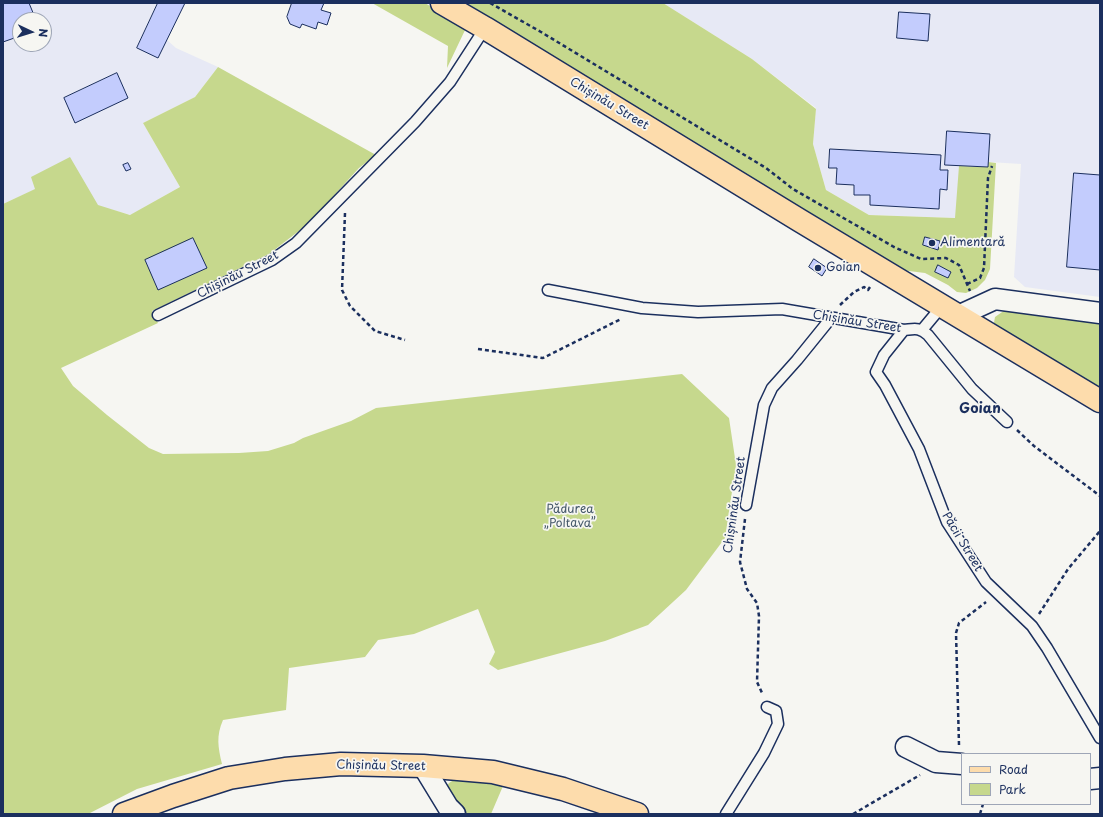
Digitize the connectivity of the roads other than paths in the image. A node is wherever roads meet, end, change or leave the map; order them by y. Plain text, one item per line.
1 (442, 3) edge
2 (485, 28) junction
3 (548, 290) dead end
4 (959, 310) junction
5 (1100, 313) edge
6 (158, 315) dead end
7 (831, 318) junction
8 (904, 330) junction
9 (922, 330) junction
10 (1100, 401) edge
11 (1007, 422) road end
12 (746, 505) road end
13 (767, 707) road end
14 (1100, 738) edge
15 (906, 747) dead end
16 (961, 764) edge
17 (423, 766) junction
18 (124, 814) edge
19 (455, 814) edge
20 (637, 814) edge
21 (726, 814) edge

1 - 2 main road, Chișinău Street
2 - 4 main road, Chișinău Street
2 - 6 lane, Chișinău Street
3 - 7 lane, Chișinău Street
4 - 5 street
4 - 9 lane
4 - 10 main road, Chișinău Street
7 - 8 lane, Chișinău Street
7 - 12 lane, Chișninău Street
8 - 9 lane, Chișinău Street
8 - 14 lane, Păcii Street
9 - 11 lane
13 - 21 lane
15 - 16 street
17 - 18 main road, Chișinău Street
17 - 19 street
17 - 20 main road, Chișinău Street

